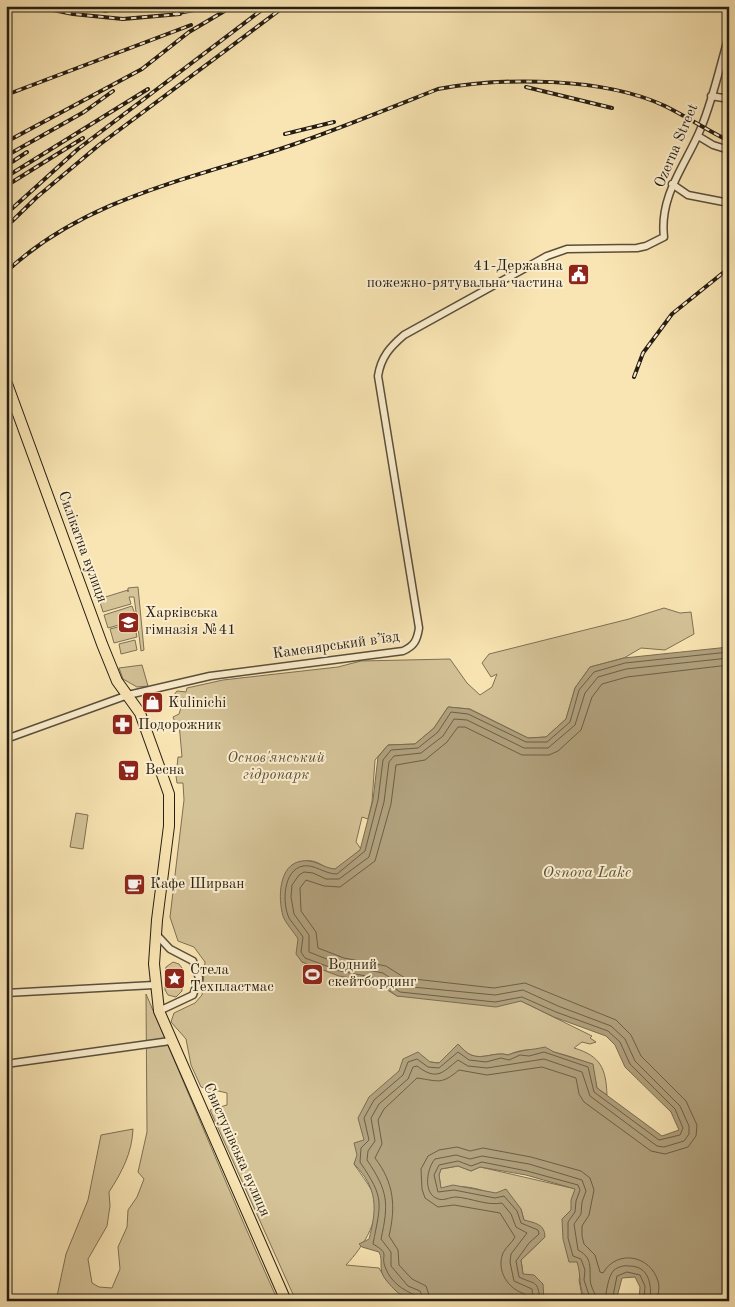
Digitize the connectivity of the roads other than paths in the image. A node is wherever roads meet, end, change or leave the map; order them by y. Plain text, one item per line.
1 (729, 36) edge
2 (711, 96) junction
3 (729, 99) edge
4 (698, 136) junction
5 (729, 150) edge
6 (672, 184) junction
7 (729, 203) edge
8 (380, 363) joint
9 (6, 381) edge
10 (128, 695) junction
11 (6, 739) edge
12 (156, 933) junction
13 (154, 985) junction
14 (6, 994) edge
15 (159, 1011) junction
16 (170, 1041) junction
17 (6, 1064) edge
18 (286, 1301) edge

1 - 2 street, Ozerna Street
2 - 3 street, Ozerna Street
2 - 4 street, Ozerna Street
4 - 5 street
4 - 6 street, Ozerna Street
6 - 7 street
6 - 8 street, Ozerna Street
8 - 10 street, Каменярський в’їзд
9 - 10 main road, Силікатна вулиця
10 - 11 street
10 - 12 main road, Силікатна вулиця
12 - 13 main road, Силікатна вулиця
12 - 15 street
13 - 14 street
13 - 15 main road, Силікатна вулиця
15 - 16 main road, Свистунівська вулиця
16 - 17 street
16 - 18 main road, Свистунівська вулиця

